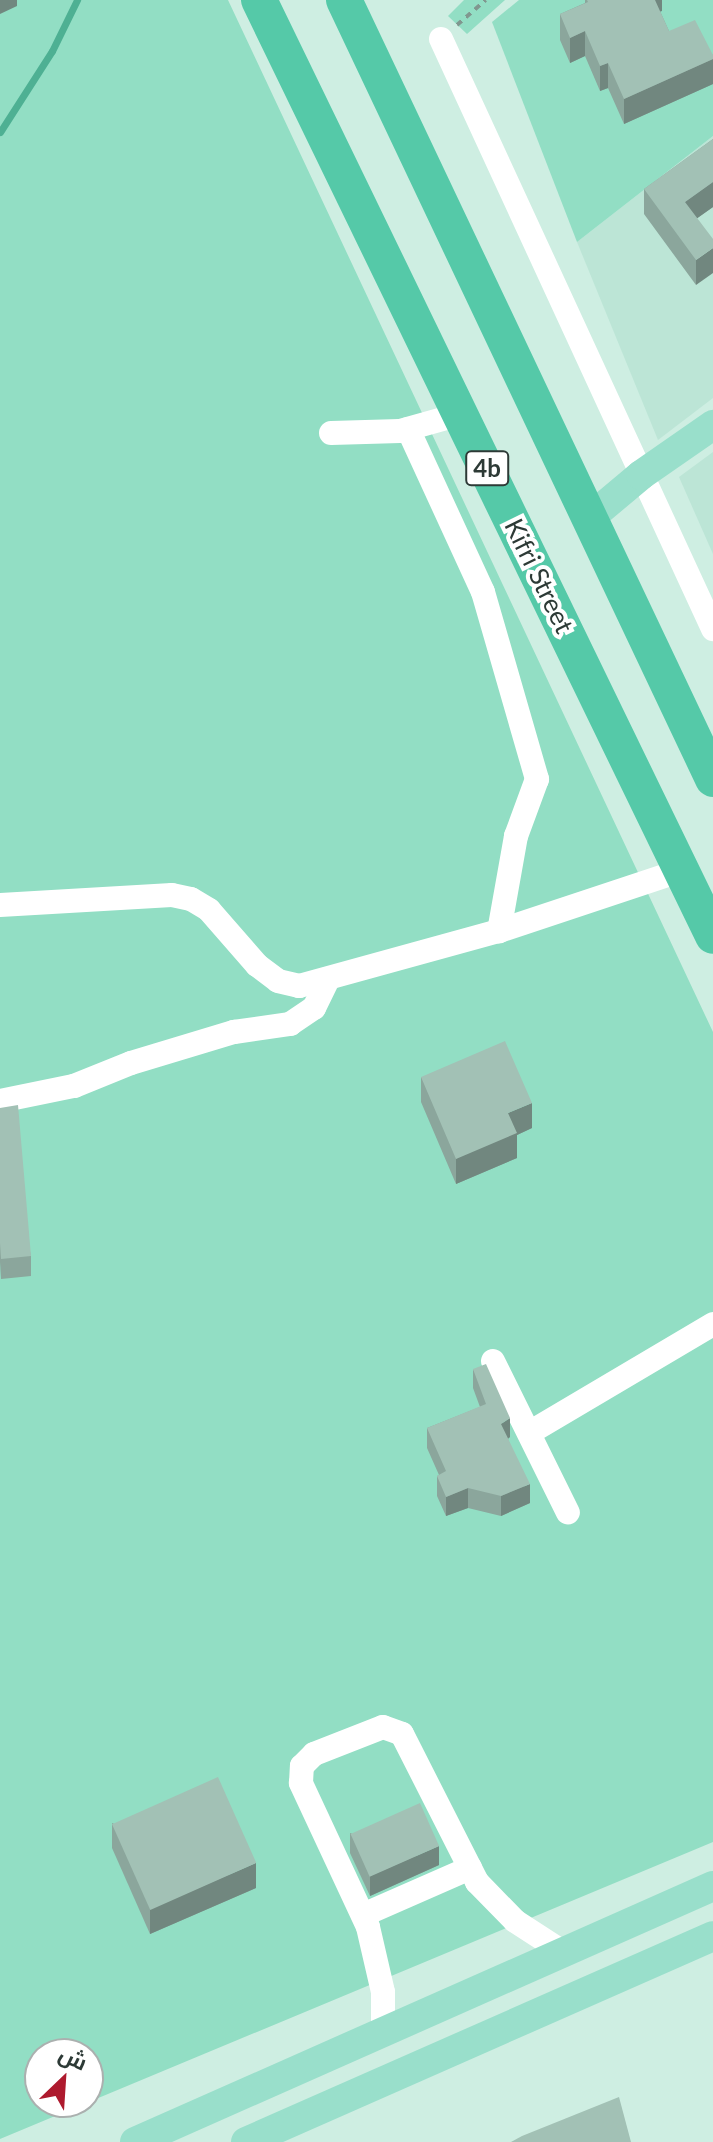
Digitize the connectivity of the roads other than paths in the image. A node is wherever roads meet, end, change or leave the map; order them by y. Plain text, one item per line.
1 (259, 0) edge
2 (344, 0) edge
3 (441, 39) road end
4 (461, 414) junction
5 (713, 425) edge
6 (408, 429) junction
7 (331, 433) dead end
8 (641, 475) junction
9 (591, 517) junction
10 (713, 629) edge
11 (713, 779) edge
12 (682, 870) junction
13 (0, 905) edge
14 (499, 931) junction
15 (713, 936) edge
16 (327, 981) junction
17 (0, 1101) edge
18 (713, 1324) edge
19 (493, 1361) dead end
20 (529, 1433) junction
21 (568, 1513) dead end
22 (470, 1868) junction
23 (713, 1886) edge
24 (363, 1915) junction
25 (713, 1936) edge
26 (563, 1952) junction
27 (383, 2031) junction
28 (135, 2142) edge
29 (246, 2142) edge

1 - 4 highway, Kifri Street / 4b
2 - 9 highway
3 - 8 street
4 - 6 street
4 - 12 highway, Kifri Street / 4b
5 - 8 main road
6 - 7 street
6 - 14 street
8 - 9 main road
8 - 10 street
9 - 11 highway
12 - 14 street
12 - 15 highway, Kifri Street / 4b
13 - 16 street
14 - 16 street
16 - 17 street
18 - 20 street
19 - 20 street
20 - 21 street
22 - 24 street
22 - 24 street
22 - 26 street
23 - 26 main road
24 - 27 street
25 - 29 main road
26 - 27 main road
27 - 28 main road

